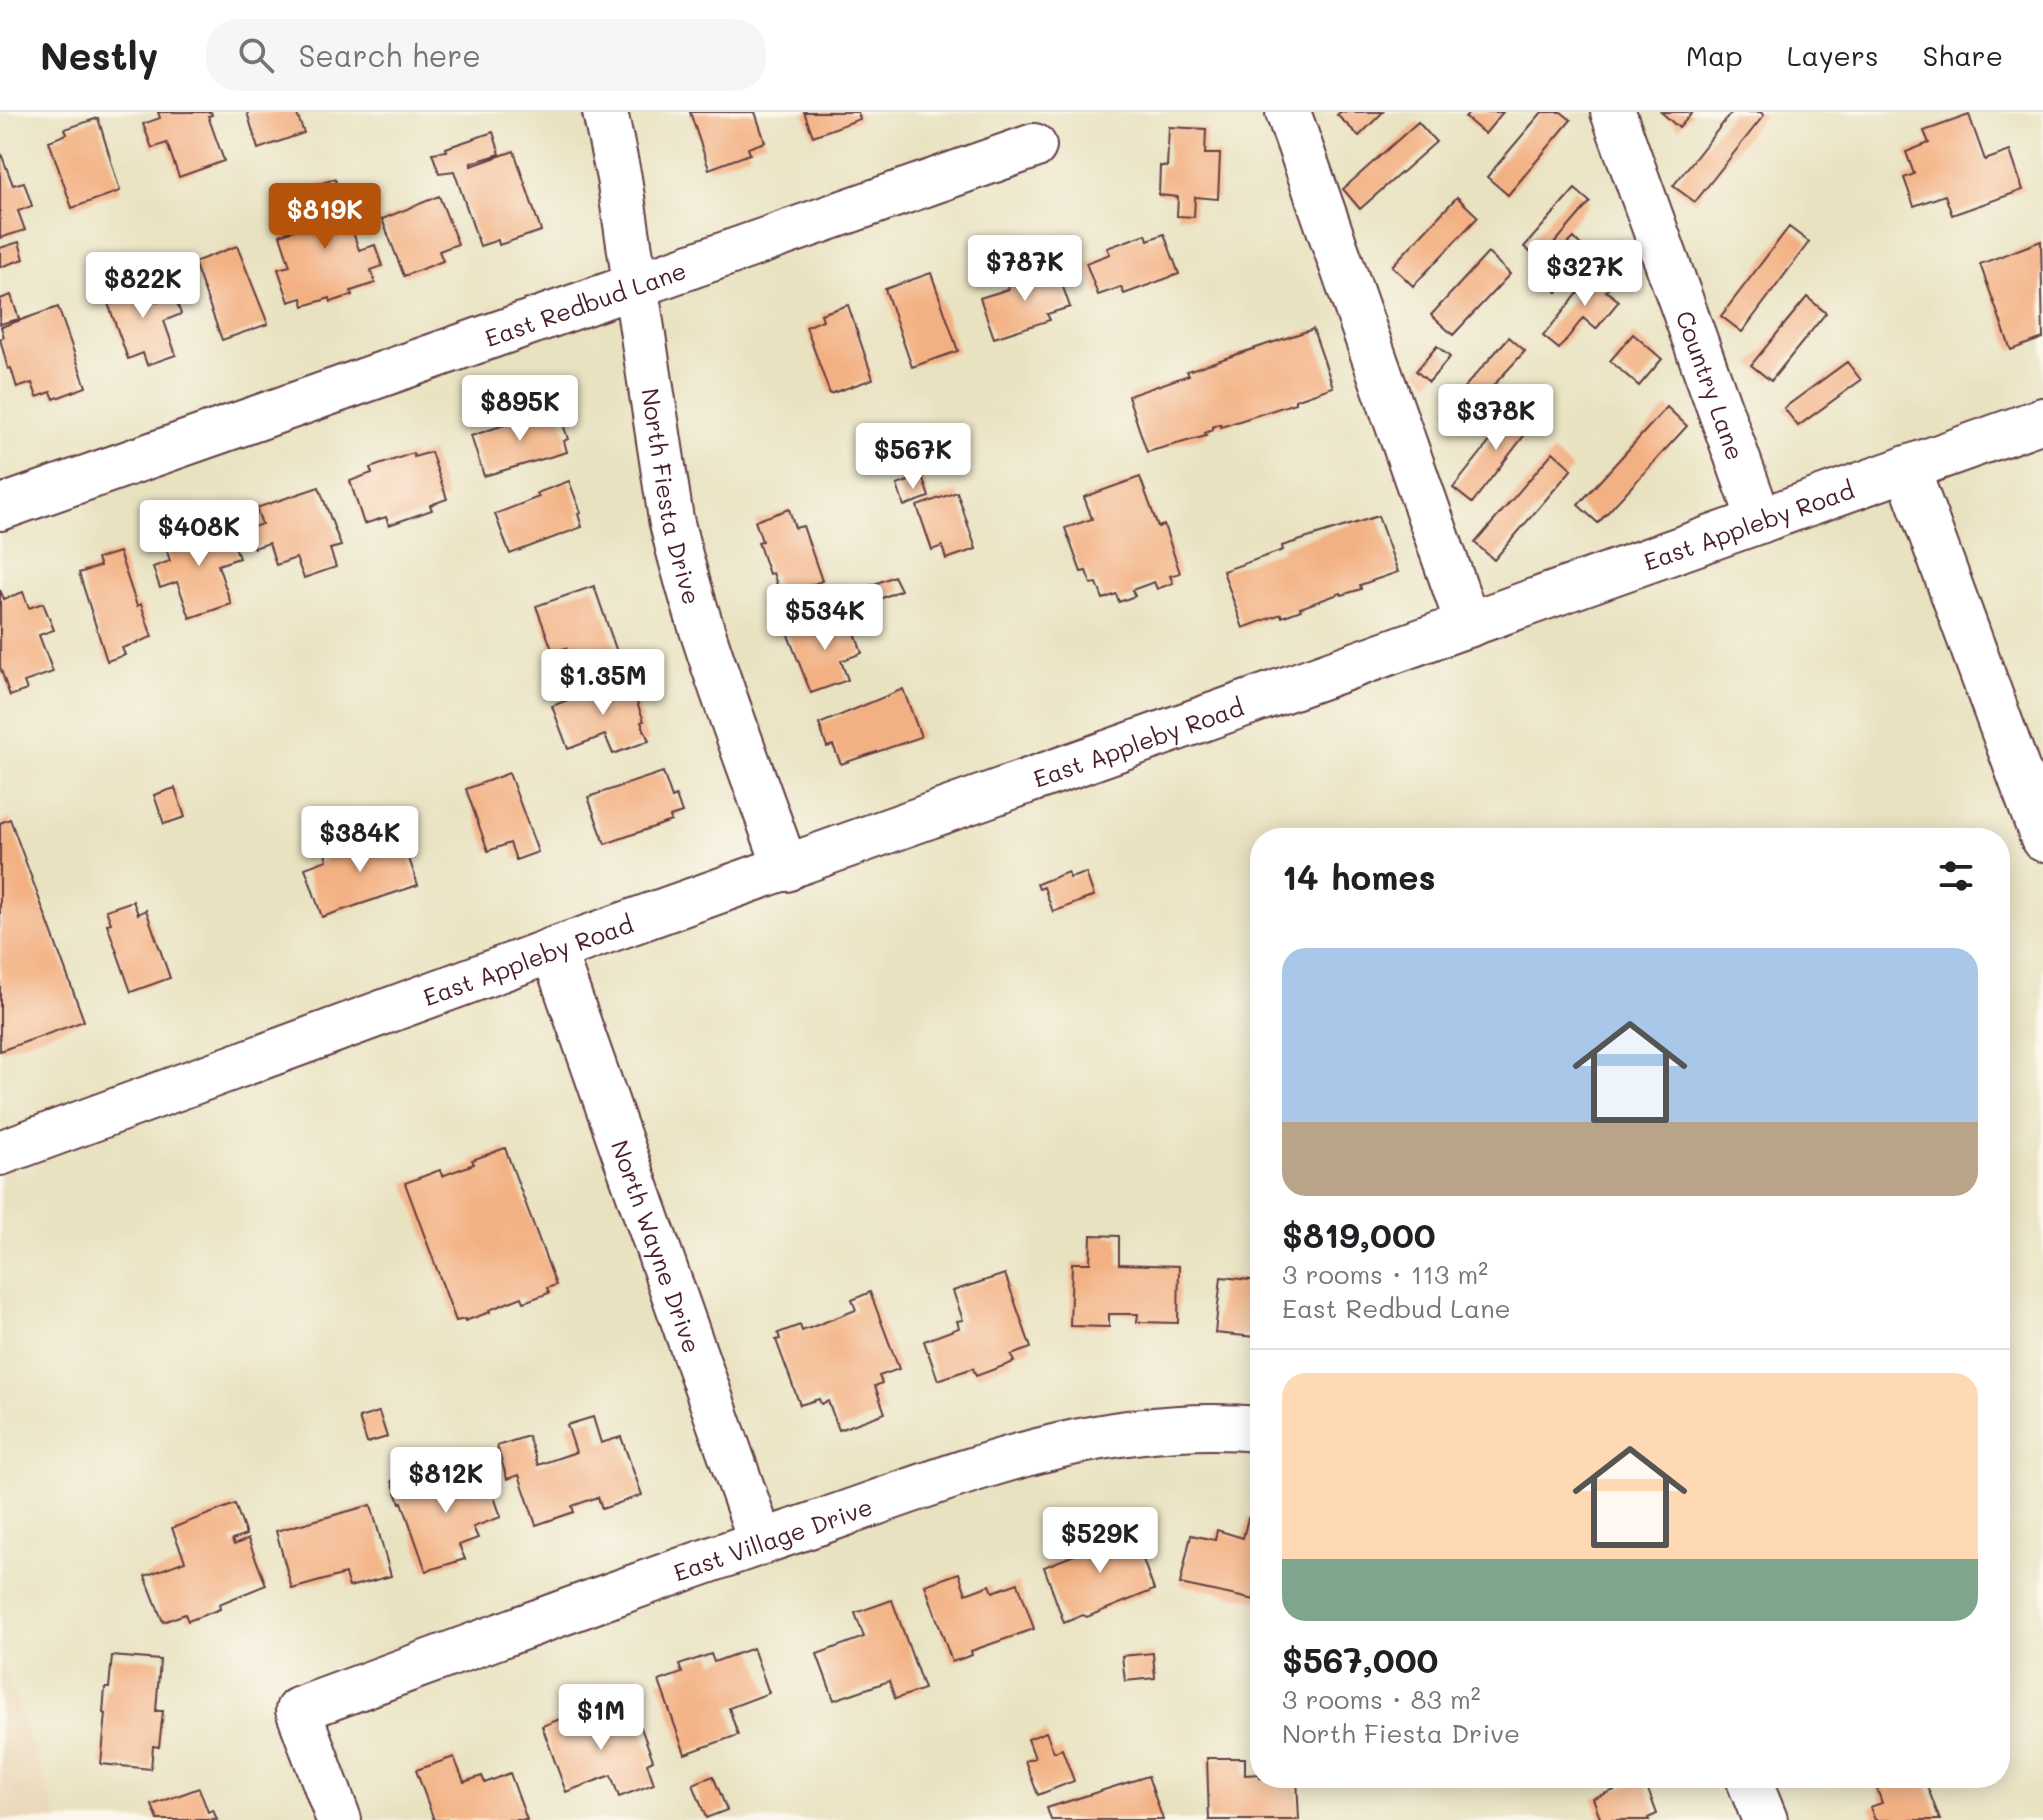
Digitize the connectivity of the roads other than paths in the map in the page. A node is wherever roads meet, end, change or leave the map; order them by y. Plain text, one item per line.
1 (605, 112) edge
2 (1288, 112) edge
3 (1613, 112) edge
4 (1034, 146) dead end
5 (636, 285) junction
6 (2043, 420) edge
7 (1907, 468) junction
8 (0, 508) edge
9 (1760, 521) junction
10 (1468, 625) junction
11 (2043, 839) edge
12 (786, 869) junction
13 (553, 950) junction
14 (0, 1153) edge
15 (1250, 1428) edge
16 (761, 1542) junction
17 (1752, 1788) edge
18 (339, 1820) edge
19 (1765, 1820) edge

1 - 5 street, North Fiesta Drive
2 - 10 street
3 - 9 street, Country Lane
4 - 5 street, East Redbud Lane
5 - 8 street, East Redbud Lane
5 - 12 street, North Fiesta Drive
6 - 7 street, East Appleby Road
7 - 9 street, East Appleby Road
7 - 11 street
9 - 10 street, East Appleby Road
10 - 12 street, East Appleby Road
12 - 13 street, East Appleby Road
13 - 14 street, East Appleby Road
13 - 16 street, North Wayne Drive
15 - 16 street, East Village Drive
16 - 18 street, East Village Drive
17 - 19 street

